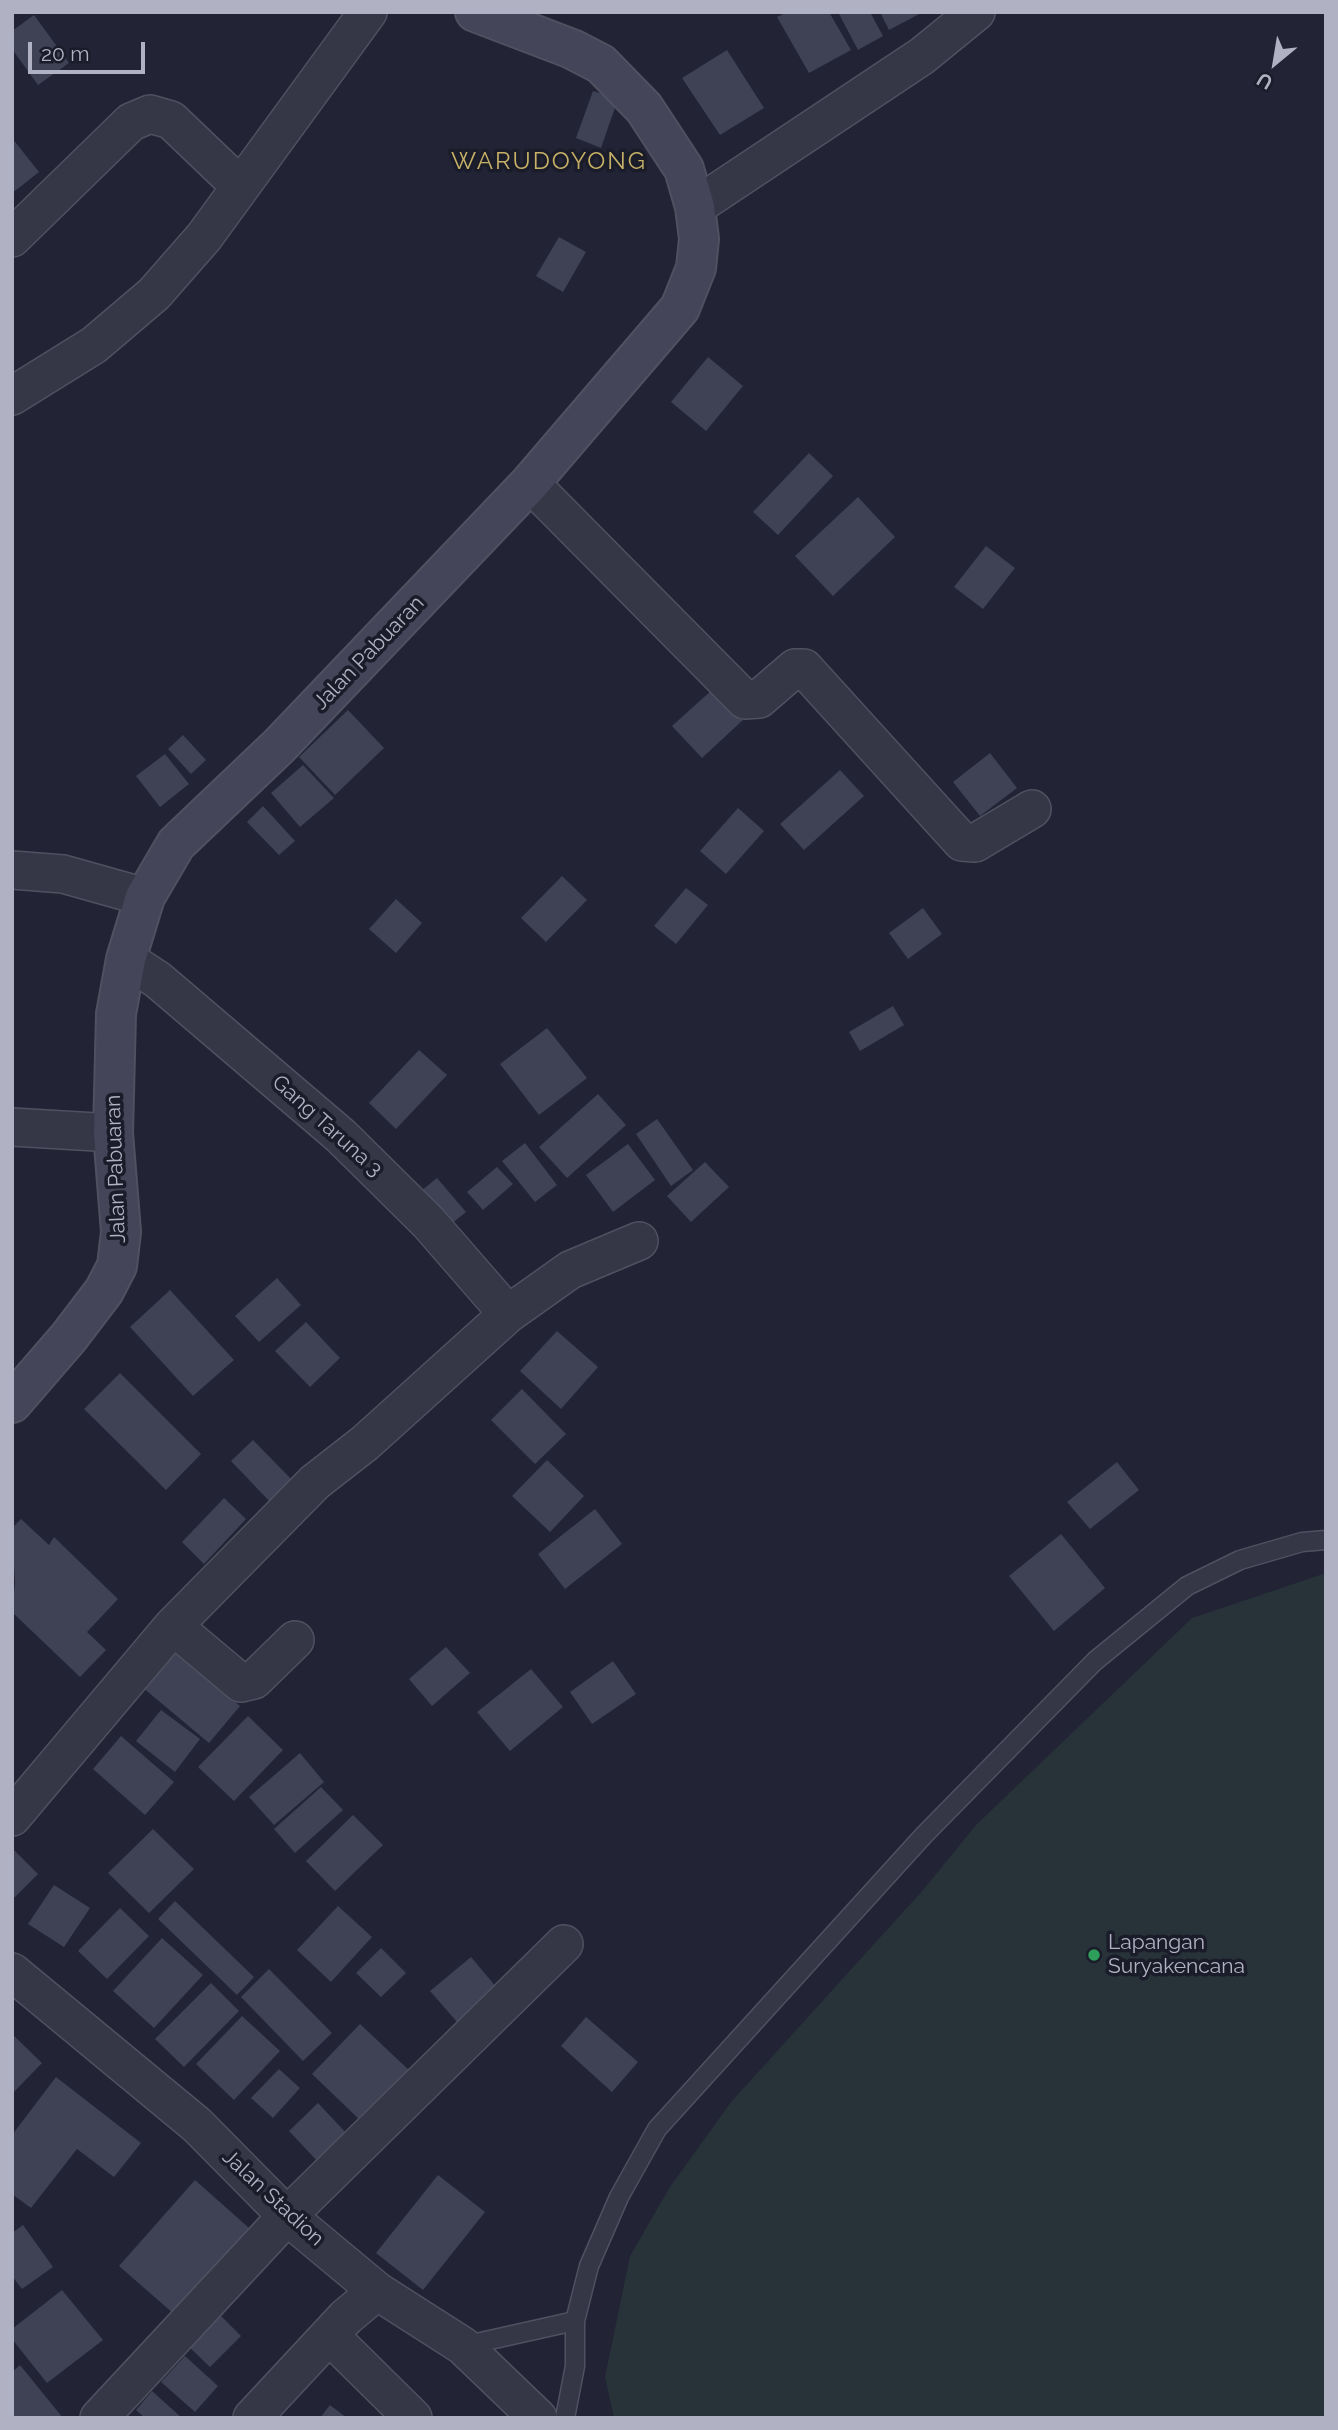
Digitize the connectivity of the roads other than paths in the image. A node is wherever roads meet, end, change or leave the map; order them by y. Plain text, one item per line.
1 (368, 12) edge
2 (475, 12) edge
3 (976, 12) edge
4 (240, 186) junction
5 (695, 207) junction
6 (12, 238) edge
7 (12, 396) edge
8 (530, 483) junction
9 (1032, 808) dead end
10 (12, 870) edge
11 (145, 897) junction
12 (126, 959) junction
13 (12, 1127) edge
14 (113, 1133) junction
15 (639, 1241) dead end
16 (508, 1314) junction
17 (12, 1403) edge
18 (1326, 1540) edge
19 (173, 1626) junction
20 (295, 1640) dead end
21 (12, 1817) edge
22 (564, 1944) dead end
23 (12, 1972) edge
24 (287, 2216) junction
25 (377, 2291) junction
26 (575, 2321) junction
27 (329, 2335) junction
28 (463, 2346) junction
29 (99, 2418) edge
30 (252, 2418) edge
31 (413, 2418) edge
32 (538, 2418) edge
33 (565, 2418) edge

1 - 4 street
2 - 5 street, Jalan Pabuaran
3 - 5 street
4 - 6 street
4 - 7 street
5 - 8 street, Jalan Pabuaran
8 - 9 street
8 - 11 street, Jalan Pabuaran
10 - 11 street
11 - 12 street, Jalan Pabuaran
12 - 14 street, Jalan Pabuaran
12 - 16 street, Gang Taruna 3
13 - 14 street
14 - 17 street, Jalan Pabuaran
15 - 16 street
16 - 19 street
18 - 26 lane
19 - 20 street
19 - 21 street
22 - 24 street
23 - 24 street, Jalan Stadion
24 - 25 street, Jalan Stadion
24 - 29 street
25 - 27 street
25 - 28 street, Jalan Stadion
26 - 28 lane
26 - 33 lane
27 - 30 street
27 - 31 street
28 - 32 street, Jalan Stadion

